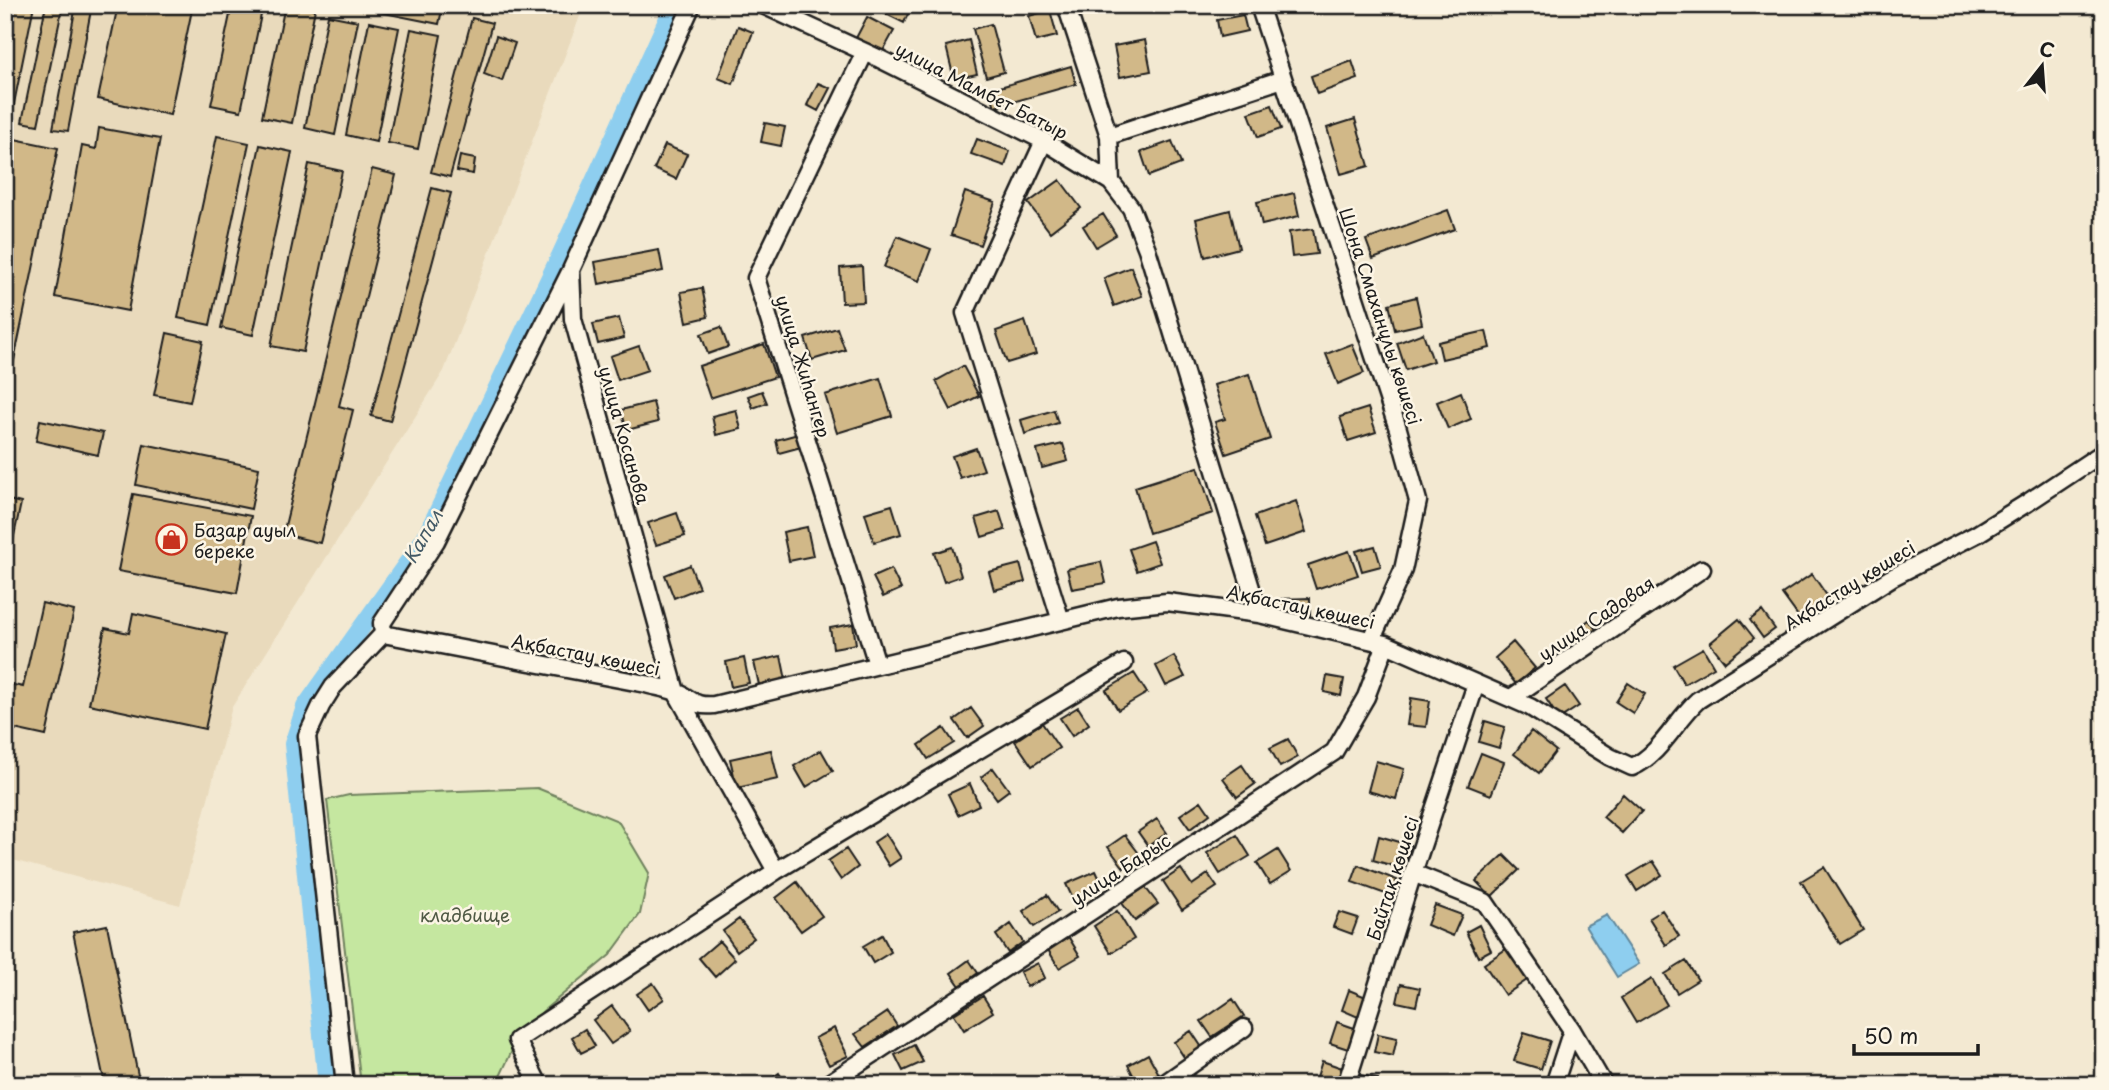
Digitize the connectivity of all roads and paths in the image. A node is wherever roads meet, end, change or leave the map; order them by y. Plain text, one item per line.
1 (692, 5) edge
2 (763, 5) edge
3 (1066, 5) edge
4 (1259, 5) edge
5 (865, 52) junction
6 (1283, 79) junction
7 (1109, 136) junction
8 (1044, 141) junction
9 (1111, 182) junction
10 (571, 270) junction
11 (2104, 452) edge
12 (1702, 569) dead end
13 (1259, 614) junction
14 (1060, 621) junction
15 (383, 634) junction
16 (1379, 641) junction
17 (1124, 663) dead end
18 (877, 664) junction
19 (1476, 684) junction
20 (676, 692) junction
21 (1510, 698) junction
22 (776, 871) junction
23 (1413, 873) junction
24 (1244, 1028) dead end
25 (1572, 1030) junction
26 (345, 1085) edge
27 (539, 1085) edge
28 (826, 1085) edge
29 (1163, 1085) edge
30 (1346, 1085) edge
31 (1553, 1085) edge
32 (1604, 1085) edge

1 - 10 street, улица Косанова
2 - 5 street, улица Мамбет Батыр
3 - 7 street
4 - 6 street, Шона Смаханұлы көшесі
5 - 8 street, улица Мамбет Батыр
5 - 18 street, улица Жиhангер
6 - 7 street
6 - 16 street, Шона Смаханұлы көшесі
7 - 9 street
8 - 9 street, улица Мамбет Батыр
8 - 14 street
9 - 13 street, улица Мамбет Батыр
10 - 15 street
10 - 20 street, улица Косанова
11 - 21 street, Ақбастау көшесі
12 - 21 street, улица Садовая
13 - 14 street, Ақбастау көшесі
13 - 16 street, Ақбастау көшесі
14 - 18 street, Ақбастау көшесі
15 - 20 street, Ақбастау көшесі
15 - 26 street
16 - 19 street, Ақбастау көшесі
16 - 28 street, улица Барыс
17 - 22 street
18 - 20 street, Ақбастау көшесі
19 - 21 street, Ақбастау көшесі
19 - 23 street, Байтақ көшесі
20 - 22 street, улица Косанова
22 - 27 street
23 - 25 street
23 - 30 street, Байтақ көшесі
24 - 29 street
25 - 31 street
25 - 32 street

